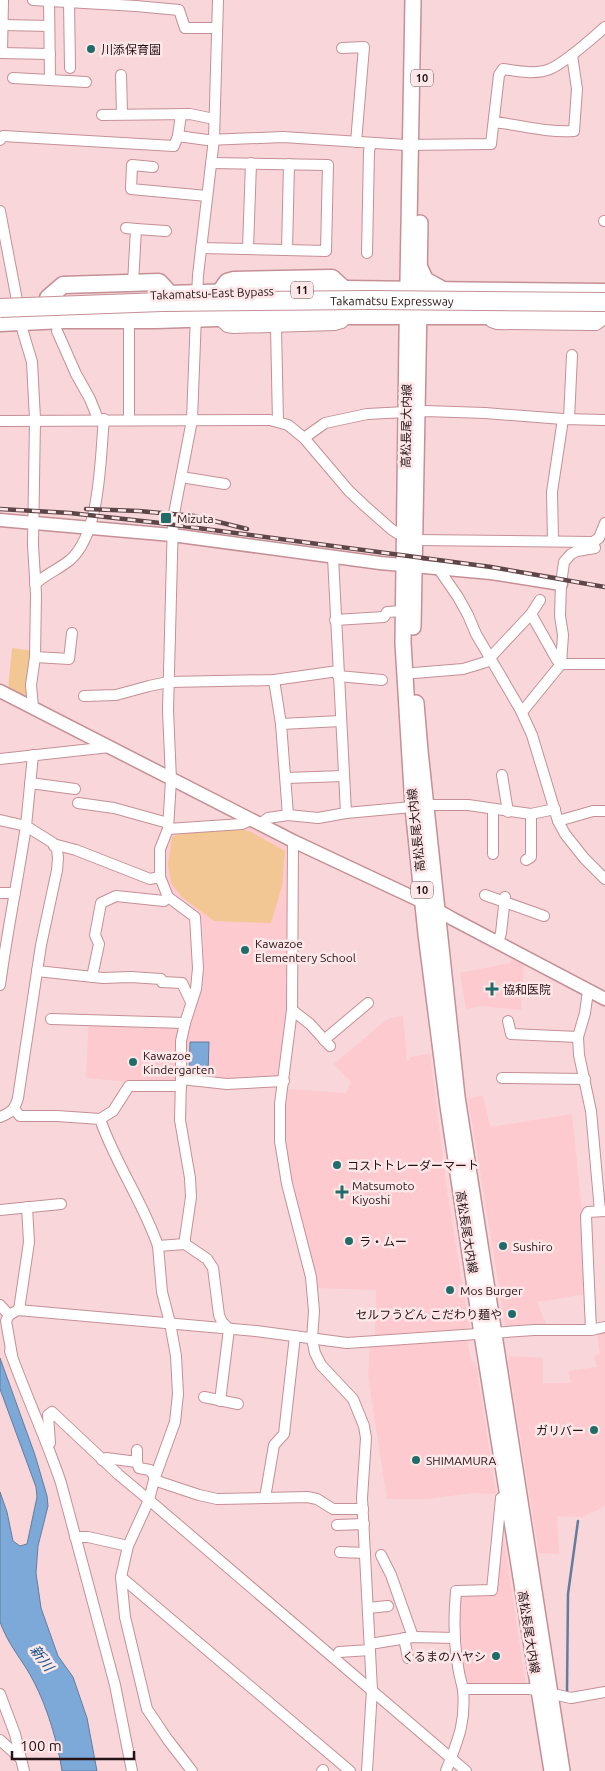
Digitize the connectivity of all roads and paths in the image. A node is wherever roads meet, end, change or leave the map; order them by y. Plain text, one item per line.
1 (3, 0) edge
2 (33, 0) edge
3 (49, 0) edge
4 (218, 0) edge
5 (414, 0) edge
6 (423, 0) edge
7 (69, 1) junction
8 (49, 26) junction
9 (605, 27) edge
10 (217, 28) junction
11 (2, 29) edge
12 (342, 48) dead end
13 (1, 53) edge
14 (50, 54) junction
15 (572, 54) junction
16 (70, 68) dead end
17 (122, 75) dead end
18 (13, 78) dead end
19 (50, 80) junction
20 (86, 82) dead end
21 (122, 114) junction
22 (181, 114) junction
23 (102, 115) dead end
24 (214, 119) junction
25 (494, 122) junction
26 (178, 136) junction
27 (214, 139) junction
28 (0, 140) edge
29 (356, 142) junction
30 (371, 144) junction
31 (416, 145) junction
32 (211, 163) junction
33 (251, 163) junction
34 (289, 164) junction
35 (153, 167) dead end
36 (207, 196) junction
37 (0, 211) edge
38 (166, 231) dead end
39 (201, 248) junction
40 (248, 248) junction
41 (287, 250) junction
42 (367, 253) dead end
43 (0, 257) edge
44 (10, 265) junction
45 (420, 269) junction
46 (133, 282) junction
47 (414, 291) junction
48 (445, 291) junction
49 (605, 292) edge
50 (197, 293) junction
51 (170, 294) junction
52 (48, 298) junction
53 (17, 299) junction
54 (0, 300) edge
55 (605, 302) edge
56 (0, 308) edge
57 (605, 308) edge
58 (0, 316) edge
59 (350, 316) junction
60 (413, 316) junction
61 (196, 318) junction
62 (217, 318) junction
63 (605, 318) edge
64 (173, 320) junction
65 (21, 322) junction
66 (0, 323) edge
67 (61, 325) junction
68 (276, 327) junction
69 (130, 329) junction
70 (572, 355) dead end
71 (412, 412) junction
72 (35, 419) junction
73 (101, 419) junction
74 (566, 419) junction
75 (129, 420) junction
76 (192, 420) junction
77 (605, 420) edge
78 (0, 421) edge
79 (278, 422) junction
80 (304, 438) junction
81 (181, 476) junction
82 (225, 484) dead end
83 (0, 520) edge
84 (34, 522) junction
85 (605, 523) edge
86 (90, 527) junction
87 (172, 535) junction
88 (410, 537) junction
89 (553, 540) junction
90 (593, 542) junction
91 (333, 557) junction
92 (409, 566) junction
93 (438, 568) junction
94 (35, 584) junction
95 (560, 584) junction
96 (540, 600) dead end
97 (403, 611) junction
98 (531, 614) junction
99 (335, 620) junction
100 (72, 633) dead end
101 (35, 657) junction
102 (489, 657) junction
103 (561, 664) junction
104 (605, 664) edge
105 (338, 673) junction
106 (414, 673) junction
107 (274, 680) junction
108 (382, 680) dead end
109 (168, 682) junction
110 (0, 691) edge
111 (84, 696) dead end
112 (33, 707) junction
113 (522, 712) junction
114 (341, 721) junction
115 (281, 724) junction
116 (110, 747) junction
117 (33, 755) junction
118 (0, 759) edge
119 (502, 775) dead end
120 (344, 776) junction
121 (286, 778) junction
122 (171, 780) junction
123 (30, 783) junction
124 (75, 789) dead end
125 (78, 803) dead end
126 (420, 807) junction
127 (493, 809) junction
128 (555, 809) junction
129 (605, 811) edge
130 (508, 812) junction
131 (346, 813) junction
132 (531, 814) junction
133 (288, 815) junction
134 (0, 820) edge
135 (558, 821) junction
136 (255, 822) junction
137 (26, 826) junction
138 (168, 826) junction
139 (294, 841) junction
140 (54, 846) junction
141 (493, 854) dead end
142 (526, 860) dead end
143 (160, 877) junction
144 (605, 879) edge
145 (0, 893) edge
146 (16, 893) junction
147 (485, 895) dead end
148 (168, 897) junction
149 (505, 900) junction
150 (423, 902) junction
151 (438, 911) junction
152 (544, 916) dead end
153 (3, 935) edge
154 (498, 943) junction
155 (37, 971) junction
156 (92, 977) junction
157 (0, 985) edge
158 (588, 991) junction
159 (605, 999) edge
160 (191, 1002) junction
161 (368, 1003) dead end
162 (292, 1010) junction
163 (51, 1019) dead end
164 (508, 1021) dead end
165 (185, 1023) junction
166 (578, 1037) junction
167 (502, 1078) dead end
168 (585, 1079) junction
169 (284, 1081) junction
170 (181, 1083) junction
171 (14, 1109) junction
172 (0, 1117) edge
173 (100, 1119) junction
174 (61, 1204) dead end
175 (27, 1207) junction
176 (0, 1210) edge
177 (603, 1211) edge
178 (186, 1244) junction
179 (158, 1246) junction
180 (0, 1304) edge
181 (19, 1310) junction
182 (9, 1315) junction
183 (0, 1322) edge
184 (170, 1323) junction
185 (605, 1327) edge
186 (229, 1329) junction
187 (591, 1330) junction
188 (488, 1334) junction
189 (295, 1336) junction
190 (312, 1338) junction
191 (12, 1355) junction
192 (204, 1397) dead end
193 (220, 1400) junction
194 (238, 1404) dead end
195 (137, 1450) dead end
196 (51, 1452) junction
197 (102, 1460) junction
198 (136, 1462) junction
199 (154, 1478) junction
200 (507, 1496) junction
201 (265, 1498) junction
202 (149, 1500) junction
203 (363, 1509) junction
204 (364, 1524) junction
205 (337, 1526) dead end
206 (75, 1538) junction
207 (128, 1546) junction
208 (340, 1552) dead end
209 (365, 1552) junction
210 (381, 1555) dead end
211 (121, 1577) junction
212 (388, 1606) dead end
213 (368, 1608) junction
214 (409, 1637) junction
215 (455, 1638) junction
216 (370, 1647) junction
217 (339, 1652) dead end
218 (408, 1658) dead end
219 (463, 1689) junction
220 (372, 1690) junction
221 (544, 1691) junction
222 (605, 1692) edge
223 (0, 1694) edge
224 (0, 1740) edge
225 (20, 1758) junction
226 (451, 1758) junction
227 (24, 1771) edge
228 (132, 1771) edge
229 (192, 1771) edge
230 (350, 1771) edge
231 (367, 1771) edge
232 (446, 1771) edge
233 (466, 1771) edge
234 (552, 1771) edge
235 (562, 1771) edge

1 - 11 street
2 - 3 street
3 - 7 street
3 - 8 street
4 - 10 street
5 - 31 main road, 高松長尾大内線 / 10
6 - 31 main road, 高松長尾大内線 / 10
7 - 10 street
7 - 16 street
8 - 11 street
8 - 14 street
9 - 15 street
10 - 24 street
11 - 13 street
12 - 29 street
13 - 14 street
14 - 19 street
15 - 25 street
15 - 25 street
17 - 21 street
18 - 19 street
19 - 20 street
21 - 22 street
21 - 23 street
22 - 24 street
22 - 26 street
24 - 27 street
25 - 31 street
26 - 27 street
26 - 28 street
27 - 29 street
27 - 32 street
29 - 30 street
30 - 31 street
30 - 42 street
31 - 45 main road, 高松長尾大内線 / 10
31 - 47 main road, 高松長尾大内線 / 10
32 - 33 street
32 - 36 street
33 - 34 street
33 - 40 street
34 - 41 street
34 - 41 street
35 - 36 street
36 - 39 street
37 - 44 street
38 - 46 street
39 - 40 street
39 - 50 street
40 - 41 street
43 - 44 street
44 - 53 street
45 - 47 main road, 高松長尾大内線 / 10
45 - 48 highway
46 - 51 highway
46 - 52 highway
47 - 48 highway, Takamatsu-East Bypass / 11
47 - 50 highway, Takamatsu-East Bypass / 11
47 - 60 main road, 高松長尾大内線 / 10
48 - 49 highway, Takamatsu-East Bypass / 11
50 - 51 highway, Takamatsu-East Bypass / 11
50 - 61 street
51 - 52 highway, Takamatsu-East Bypass / 11
52 - 53 highway, Takamatsu-East Bypass / 11
53 - 54 highway, Takamatsu-East Bypass / 11
53 - 65 street
55 - 56 highway, Takamatsu Expressway, bridge
57 - 58 highway, Takamatsu Expressway
59 - 60 highway, Takamatsu-East Bypass / 11
59 - 62 highway, Takamatsu-East Bypass / 11
59 - 68 street
60 - 63 highway, Takamatsu-East Bypass / 11
60 - 71 main road, 高松長尾大内線 / 10
61 - 62 highway, Takamatsu-East Bypass / 11
61 - 64 highway, Takamatsu-East Bypass / 11
61 - 76 street
62 - 68 street
64 - 67 highway, Takamatsu-East Bypass / 11
64 - 69 highway
65 - 66 highway, Takamatsu-East Bypass / 11
65 - 67 highway, Takamatsu-East Bypass / 11
65 - 72 street
67 - 69 highway
67 - 73 street
68 - 79 street
69 - 75 street
70 - 74 street
71 - 74 street
71 - 80 street
71 - 88 main road, 高松長尾大内線 / 10
72 - 73 street
72 - 78 street
72 - 84 street
73 - 75 street
73 - 86 street
74 - 77 street
74 - 89 street
75 - 76 street
76 - 79 street
76 - 81 street
79 - 80 street
80 - 88 street
81 - 82 street
81 - 87 street
83 - 84 street
84 - 86 street
84 - 94 street
85 - 90 street
86 - 87 street
86 - 94 street
87 - 91 street
87 - 109 street
88 - 89 street
88 - 92 main road, 高松長尾大内線 / 10
89 - 90 street
90 - 95 street
91 - 92 street
91 - 99 street
92 - 93 street
92 - 97 main road, 高松長尾大内線 / 10
92 - 106 main road, 高松長尾大内線 / 10
93 - 95 street
93 - 102 street
94 - 101 street
95 - 103 street
96 - 98 street
97 - 99 street
97 - 126 main road, 高松長尾大内線 / 10
98 - 102 street
98 - 103 street
99 - 105 street
100 - 101 street
101 - 112 street
102 - 106 street
102 - 113 street
103 - 104 street
103 - 113 street
105 - 107 street
105 - 108 street
105 - 114 street
106 - 126 main road, 高松長尾大内線 / 10
107 - 109 street
107 - 115 street
109 - 111 street
109 - 122 street
110 - 112 street
112 - 116 street
113 - 128 street
114 - 115 street
114 - 120 street
115 - 121 street
116 - 117 street
116 - 122 street
117 - 118 street
117 - 123 street
119 - 130 street
120 - 121 street
120 - 131 street
121 - 133 street
122 - 136 street
122 - 138 street
123 - 124 street
123 - 137 street
125 - 138 street
126 - 127 street
126 - 131 street
126 - 150 main road, 高松長尾大内線 / 10
126 - 151 main road, 高松長尾大内線 / 10
127 - 130 street
127 - 141 street
128 - 132 street
128 - 135 street
129 - 135 street
130 - 132 street
131 - 133 street
132 - 142 street
133 - 136 street
134 - 137 street
135 - 144 street
136 - 138 street
136 - 139 street
137 - 140 street
137 - 146 street
138 - 143 street
139 - 150 street
139 - 162 street
140 - 143 street
140 - 155 street
143 - 148 street
145 - 146 street
146 - 153 street
147 - 149 street
148 - 156 street
148 - 160 street
149 - 152 street
149 - 154 street
150 - 151 street
150 - 188 main road, 高松長尾大内線 / 10
151 - 154 street
151 - 188 main road, 高松長尾大内線 / 10
153 - 157 street
154 - 158 street
155 - 156 street
155 - 171 street
156 - 160 street
158 - 159 street
158 - 166 street
160 - 165 street
161 - 162 street
162 - 169 street
163 - 165 street
164 - 166 street
165 - 170 street
166 - 168 street
167 - 168 street
168 - 177 street
169 - 170 street
169 - 190 street
170 - 173 street
170 - 178 street
171 - 172 street
171 - 173 street
173 - 179 street
174 - 175 street
175 - 176 street
175 - 181 street
177 - 187 street
178 - 179 street
178 - 186 street
179 - 184 street
180 - 182 street
181 - 182 street
181 - 184 street
182 - 191 street
183 - 191 street
184 - 186 street
184 - 199 street
185 - 187 street
186 - 189 street
186 - 193 street
187 - 188 street
188 - 190 street
188 - 200 main road, 高松長尾大内線 / 10
188 - 221 main road, 高松長尾大内線 / 10
189 - 190 street
189 - 201 street
190 - 203 street
191 - 196 street
192 - 193 street
193 - 194 street
195 - 198 street
196 - 197 street
196 - 206 street
197 - 198 street
197 - 202 street
198 - 199 street
199 - 201 street
199 - 202 street
200 - 215 street
200 - 221 main road, 高松長尾大内線 / 10
201 - 203 street
202 - 207 street
202 - 220 street
203 - 204 street
204 - 205 street
204 - 209 street
206 - 207 street
206 - 228 street
207 - 211 street
208 - 209 street
209 - 213 street
210 - 214 street
211 - 229 street
211 - 230 street
212 - 213 street
213 - 216 street
214 - 215 street
214 - 216 street
214 - 218 street
215 - 219 street
216 - 217 street
216 - 220 street
219 - 221 street
219 - 226 street
220 - 226 street
220 - 231 street
221 - 222 street
221 - 234 main road, 高松長尾大内線 / 10
221 - 235 main road, 高松長尾大内線 / 10
223 - 225 street
224 - 225 street
225 - 227 street
226 - 232 street
226 - 233 street

